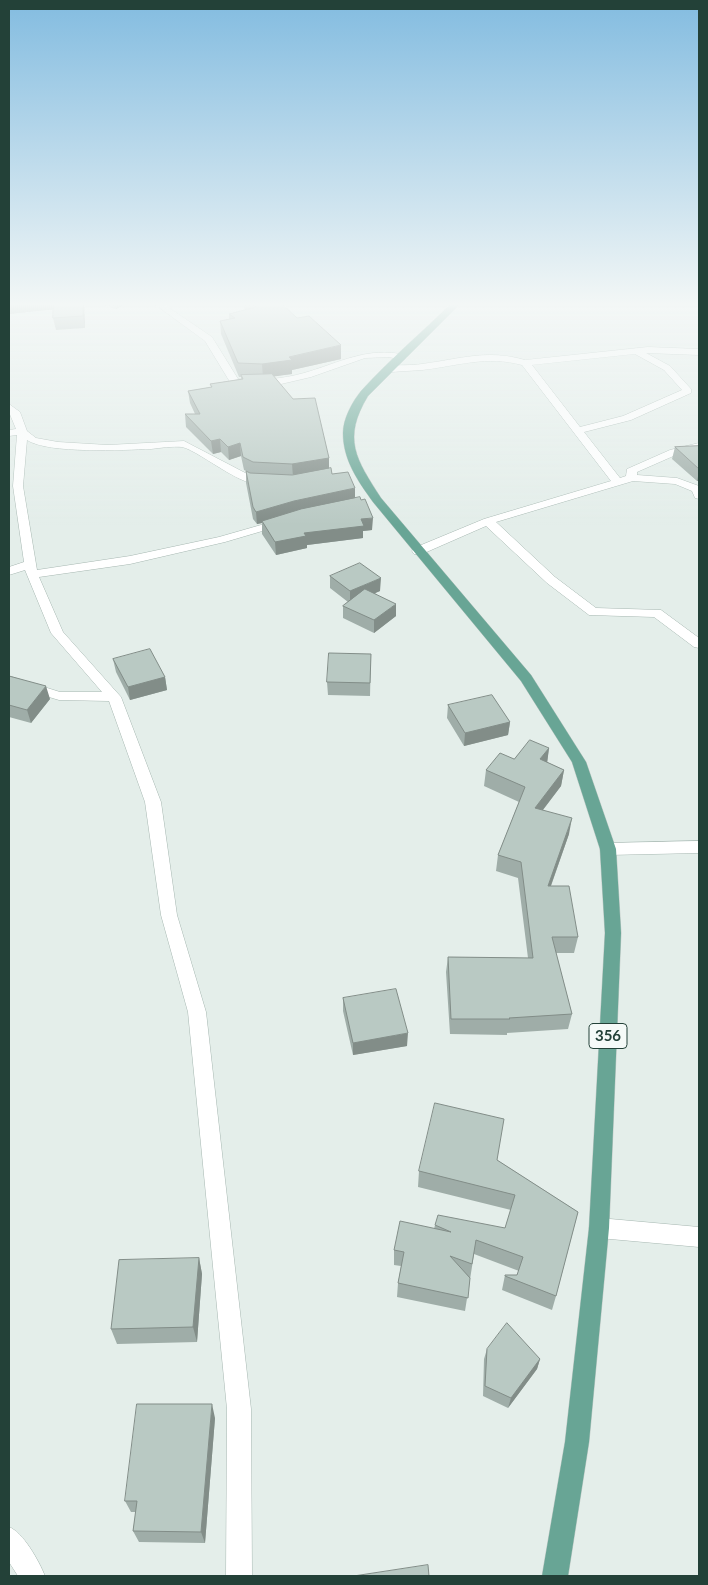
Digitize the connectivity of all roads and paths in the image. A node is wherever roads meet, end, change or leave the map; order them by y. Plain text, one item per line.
1 (232, 377) edge
2 (300, 377) edge
3 (382, 377) edge
4 (536, 377) edge
5 (679, 377) edge
6 (699, 384) edge
7 (684, 385) junction
8 (9, 407) edge
9 (578, 430) junction
10 (22, 432) junction
11 (9, 433) edge
12 (699, 446) edge
13 (632, 478) junction
14 (276, 481) edge
15 (618, 483) junction
16 (699, 492) edge
17 (290, 520) edge
18 (488, 521) junction
19 (418, 552) junction
20 (31, 569) junction
21 (9, 571) edge
22 (699, 644) edge
23 (9, 680) edge
24 (114, 697) junction
25 (699, 847) edge
26 (608, 849) junction
27 (599, 1228) junction
28 (699, 1237) edge
29 (9, 1539) edge
30 (32, 1576) edge
31 (239, 1576) edge
32 (555, 1576) edge

1 - 2 street
3 - 19 main road, 356
4 - 9 street
5 - 7 street
6 - 7 street
7 - 9 street
8 - 10 street
9 - 15 street
10 - 11 street
10 - 14 street
10 - 20 street
12 - 13 street
13 - 15 street
13 - 16 street
15 - 18 street
17 - 20 street
18 - 19 street
18 - 22 street
19 - 26 main road, 356
20 - 21 street
20 - 24 street
23 - 24 street
24 - 31 street
25 - 26 street
26 - 27 main road, 356
27 - 28 street
27 - 32 main road, 356
29 - 30 street

